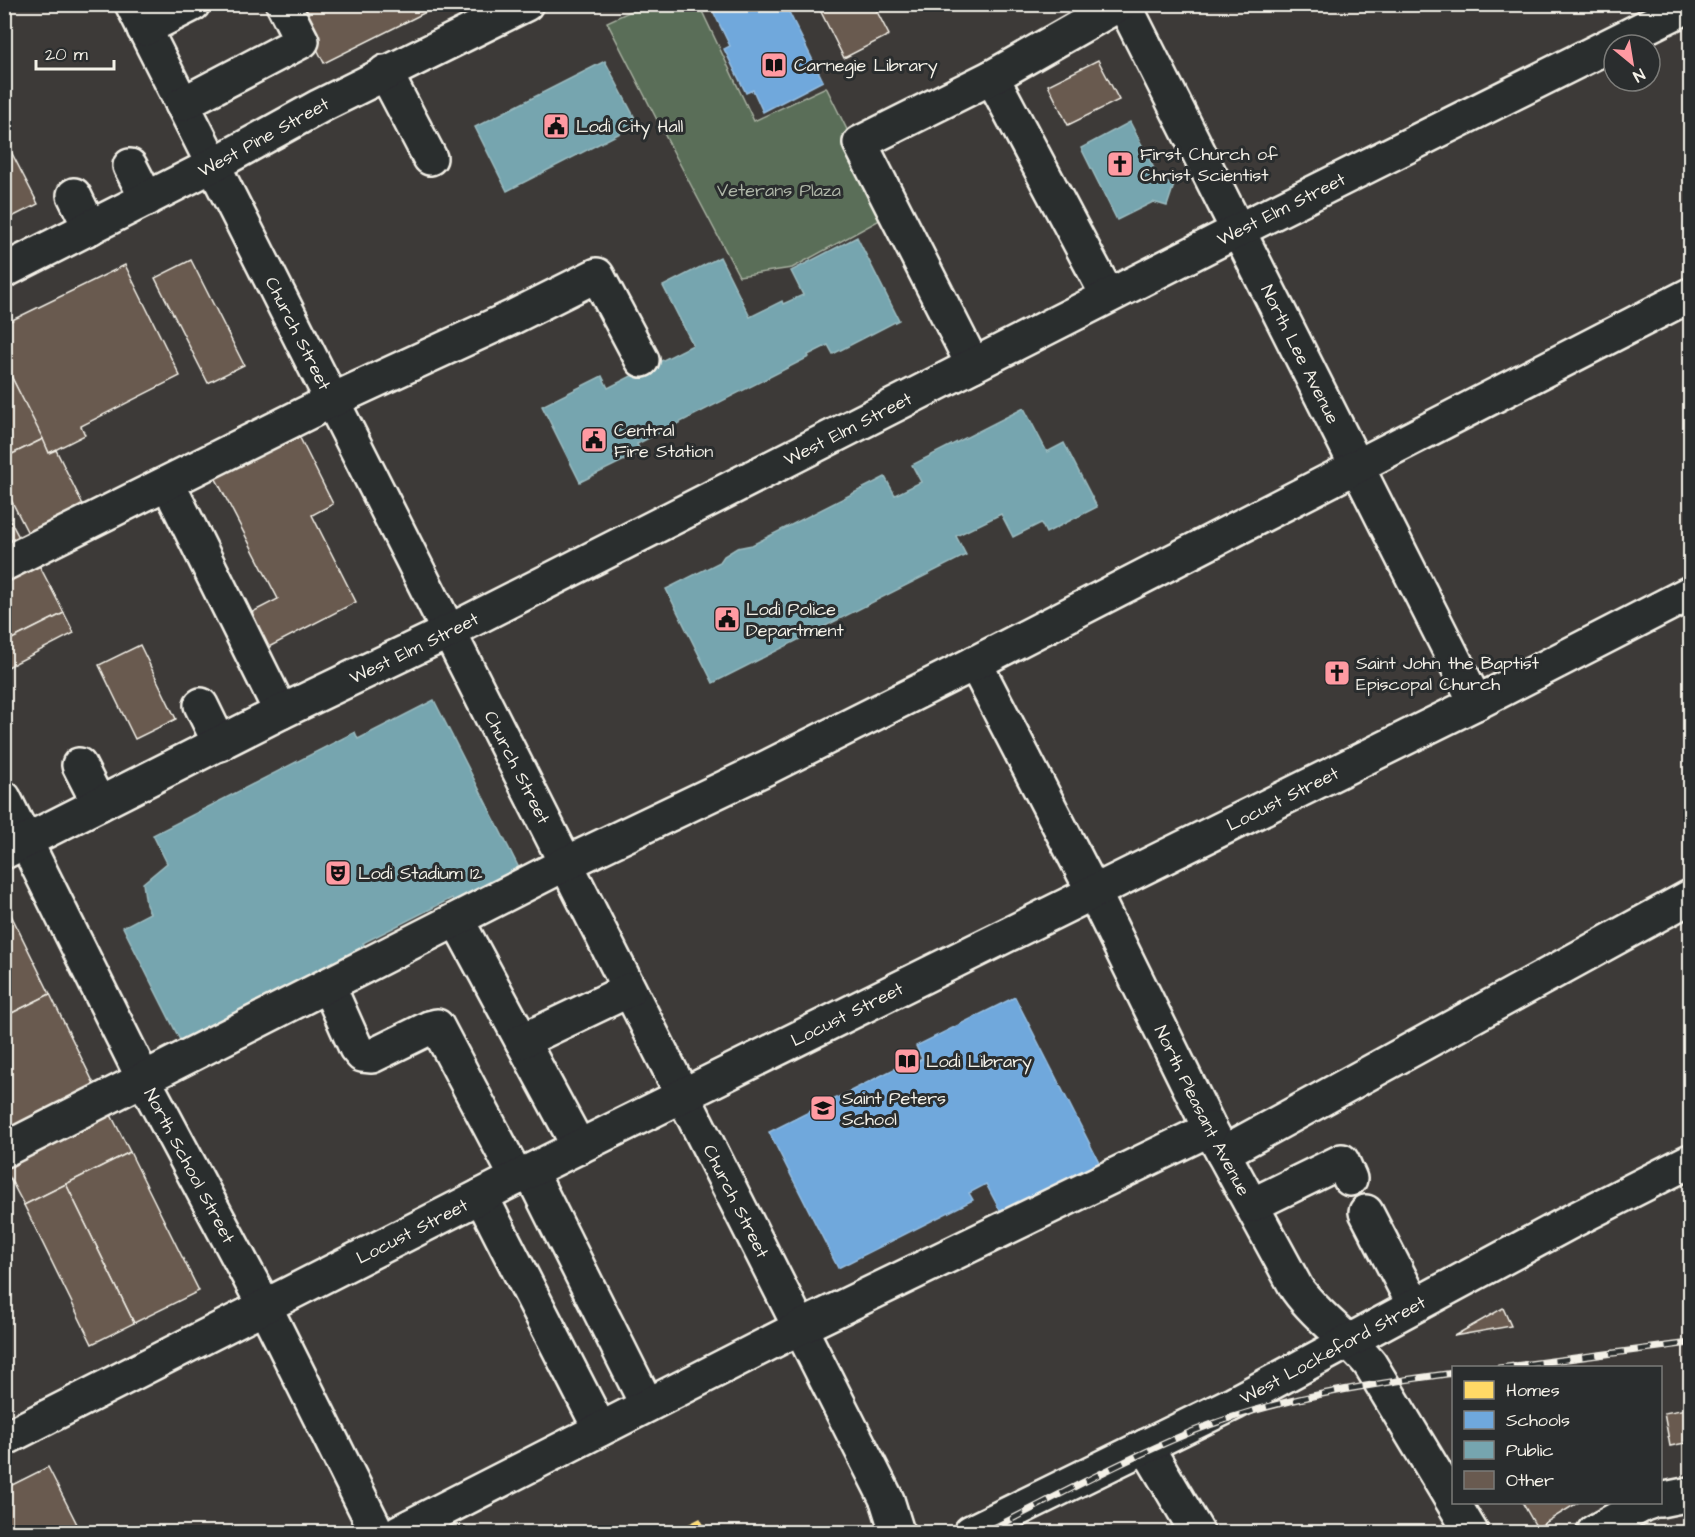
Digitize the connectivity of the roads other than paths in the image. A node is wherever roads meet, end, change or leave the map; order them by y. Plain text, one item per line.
1 (193, 4) edge
2 (283, 4) edge
3 (526, 4) edge
4 (1122, 4) edge
5 (1690, 4) edge
6 (138, 17) edge
7 (385, 72) junction
8 (992, 77) junction
9 (182, 104) junction
10 (430, 158) dead end
11 (213, 165) junction
12 (130, 166) dead end
13 (74, 195) dead end
14 (147, 199) junction
15 (90, 228) junction
16 (1237, 231) junction
17 (4, 271) edge
18 (1690, 295) edge
19 (1108, 296) junction
20 (642, 360) dead end
21 (973, 365) junction
22 (333, 400) junction
23 (1356, 468) junction
24 (176, 500) dead end
25 (4, 564) edge
26 (1690, 593) edge
27 (450, 630) junction
28 (975, 663) junction
29 (1476, 703) junction
30 (201, 705) dead end
31 (281, 712) junction
32 (220, 744) junction
33 (79, 765) dead end
34 (4, 798) edge
35 (99, 804) junction
36 (15, 847) edge
37 (565, 864) junction
38 (1094, 893) junction
39 (1690, 897) edge
40 (457, 920) junction
41 (328, 985) junction
42 (629, 990) junction
43 (522, 1041) junction
44 (144, 1080) junction
45 (682, 1095) junction
46 (1217, 1141) junction
47 (579, 1147) junction
48 (4, 1150) edge
49 (1690, 1161) edge
50 (524, 1174) junction
51 (1350, 1179) dead end
52 (481, 1196) junction
53 (1252, 1205) junction
54 (1366, 1212) dead end
55 (1414, 1305) junction
56 (265, 1307) junction
57 (800, 1328) junction
58 (1348, 1341) junction
59 (647, 1405) junction
60 (600, 1429) junction
61 (4, 1439) edge
62 (1146, 1446) junction
63 (1690, 1494) edge
64 (1662, 1500) edge
65 (1452, 1501) edge
66 (1454, 1504) edge
67 (1648, 1504) edge
68 (1016, 1523) edge
69 (377, 1533) edge
70 (399, 1533) edge
71 (897, 1533) edge
72 (971, 1533) edge
73 (1197, 1533) edge
74 (1471, 1533) edge
75 (1594, 1533) edge

1 - 6 street
2 - 9 street
3 - 7 street, West Pine Street
4 - 8 street
4 - 16 street, North Lee Avenue
5 - 16 street, West Elm Street
6 - 9 street, Church Street
7 - 10 street
7 - 11 street, West Pine Street
8 - 19 street
8 - 21 street
9 - 11 street, Church Street
11 - 14 street, West Pine Street
11 - 22 street, Church Street
12 - 14 street
13 - 15 street
14 - 15 street, West Pine Street
15 - 17 street, West Pine Street
16 - 19 street, West Elm Street
16 - 23 street, North Lee Avenue
18 - 23 street
19 - 21 street, West Elm Street
20 - 22 street
21 - 27 street, West Elm Street
22 - 25 street
22 - 27 street, Church Street
23 - 28 street
23 - 29 street, North Lee Avenue
24 - 31 street
26 - 29 street, Locust Street
27 - 31 street, West Elm Street
27 - 37 street, Church Street
28 - 37 street
28 - 38 street, North Pleasant Avenue
29 - 38 street, Locust Street
30 - 32 street
31 - 32 street, West Elm Street
32 - 35 street, West Elm Street
33 - 35 street
34 - 36 street, North School Street
35 - 36 street, West Elm Street
36 - 44 street, North School Street
37 - 40 street
37 - 42 street, Church Street
38 - 45 street, Locust Street
38 - 46 street, North Pleasant Avenue
39 - 46 street
40 - 41 street
40 - 43 street
41 - 44 street
41 - 50 street
42 - 43 street
42 - 45 street, Church Street
43 - 47 street
44 - 48 street
44 - 56 street, North School Street
45 - 47 street, Locust Street
45 - 57 street, Church Street
46 - 53 street, North Pleasant Avenue
46 - 57 street
47 - 50 street, Locust Street
49 - 55 street, West Lockeford Street
50 - 52 street, Locust Street
50 - 59 street
51 - 53 street
52 - 56 street, Locust Street
52 - 60 street
53 - 58 street, North Pleasant Avenue
54 - 55 street
55 - 58 street, West Lockeford Street
56 - 61 street, Locust Street
56 - 69 street, North School Street
57 - 59 street
57 - 71 street, Church Street
58 - 62 street, West Lockeford Street
58 - 65 street, North Pleasant Avenue
59 - 60 street
60 - 70 street
62 - 68 street, West Lockeford Street
62 - 73 street
63 - 64 street
66 - 74 street, North Pleasant Avenue
67 - 75 street
68 - 72 street, West Lockeford Street

